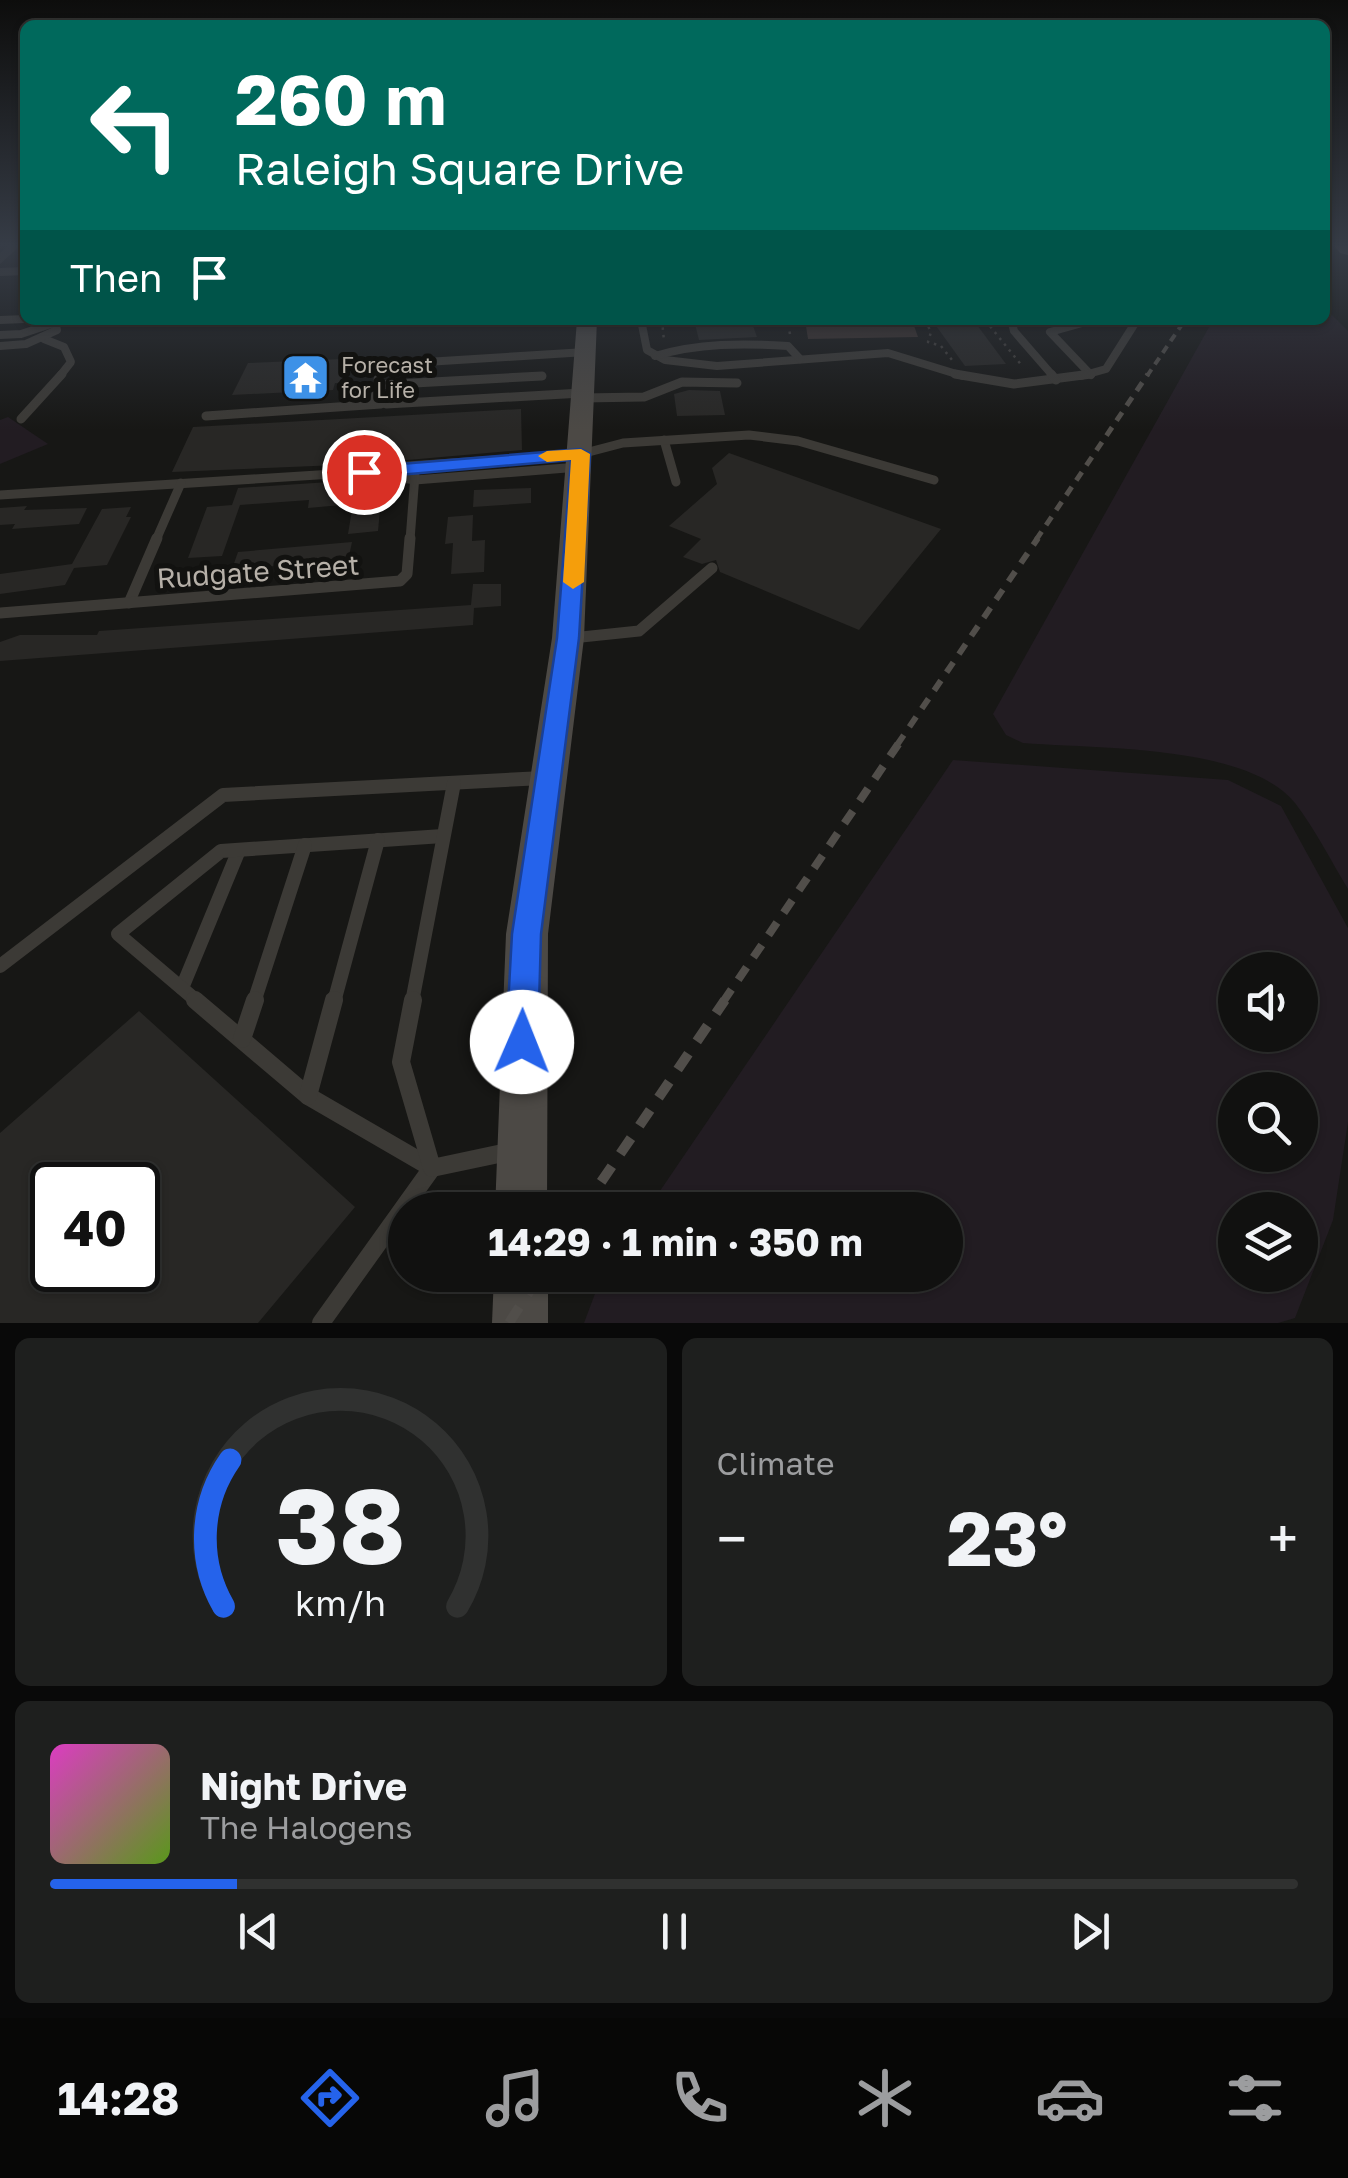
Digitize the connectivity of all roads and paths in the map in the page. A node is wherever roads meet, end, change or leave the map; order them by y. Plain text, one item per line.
1 (41, 325) edge
2 (53, 325) edge
3 (641, 325) edge
4 (789, 325) edge
5 (928, 325) edge
6 (989, 325) edge
7 (1012, 325) edge
8 (1074, 325) edge
9 (1132, 325) edge
10 (790, 334) dead end
11 (0, 335) edge
12 (587, 336) edge
13 (44, 339) junction
14 (0, 346) edge
15 (542, 354) junction
16 (655, 356) junction
17 (800, 359) junction
18 (954, 363) dead end
19 (1009, 372) dead end
20 (1090, 375) junction
21 (542, 376) junction
22 (1056, 380) junction
23 (737, 383) dead end
24 (378, 385) junction
25 (542, 395) junction
26 (582, 396) junction
27 (386, 404) junction
28 (206, 416) dead end
29 (21, 418) dead end
30 (664, 440) junction
31 (580, 460) junction
32 (416, 466) junction
33 (373, 474) junction
34 (415, 480) junction
35 (934, 480) dead end
36 (676, 482) dead end
37 (181, 483) junction
38 (0, 496) edge
39 (712, 568) dead end
40 (128, 603) junction
41 (0, 613) edge
42 (568, 638) junction
43 (547, 778) junction
44 (454, 783) junction
45 (443, 836) junction
46 (378, 840) junction
47 (304, 846) junction
48 (239, 850) junction
49 (0, 966) edge
50 (182, 988) junction
51 (242, 1039) junction
52 (308, 1096) junction
53 (522, 1150) junction
54 (432, 1168) junction
55 (521, 1192) edge
56 (520, 1292) edge
57 (321, 1323) edge
58 (520, 1323) edge

1 - 11 lane
2 - 13 lane
3 - 16 lane
4 - 10 path
5 - 18 path
6 - 19 path
7 - 22 lane
8 - 20 lane
9 - 20 lane
12 - 15 lane
12 - 26 street
13 - 14 lane
13 - 29 lane
15 - 21 lane
15 - 24 lane
16 - 17 lane
16 - 17 lane
17 - 22 lane
20 - 22 lane
21 - 24 lane
21 - 25 lane
23 - 26 lane
24 - 27 lane
25 - 26 lane
25 - 27 lane
26 - 31 street
27 - 28 lane
30 - 31 lane
30 - 35 lane
30 - 36 lane
31 - 32 lane
31 - 34 lane
31 - 42 street
32 - 33 lane
32 - 34 lane, Rudgate Street
33 - 34 lane
33 - 37 lane
34 - 40 lane, Rudgate Street
37 - 38 lane
37 - 40 lane
39 - 42 lane
40 - 41 lane, Rudgate Street
42 - 43 street
43 - 44 lane
43 - 53 street
44 - 45 lane
44 - 49 lane
45 - 46 lane
45 - 54 lane
46 - 47 lane
46 - 52 lane
47 - 48 lane
47 - 51 lane
48 - 50 lane
48 - 50 lane
50 - 51 lane
51 - 52 lane
52 - 54 lane
53 - 54 lane
53 - 55 street
54 - 57 lane
56 - 58 street

